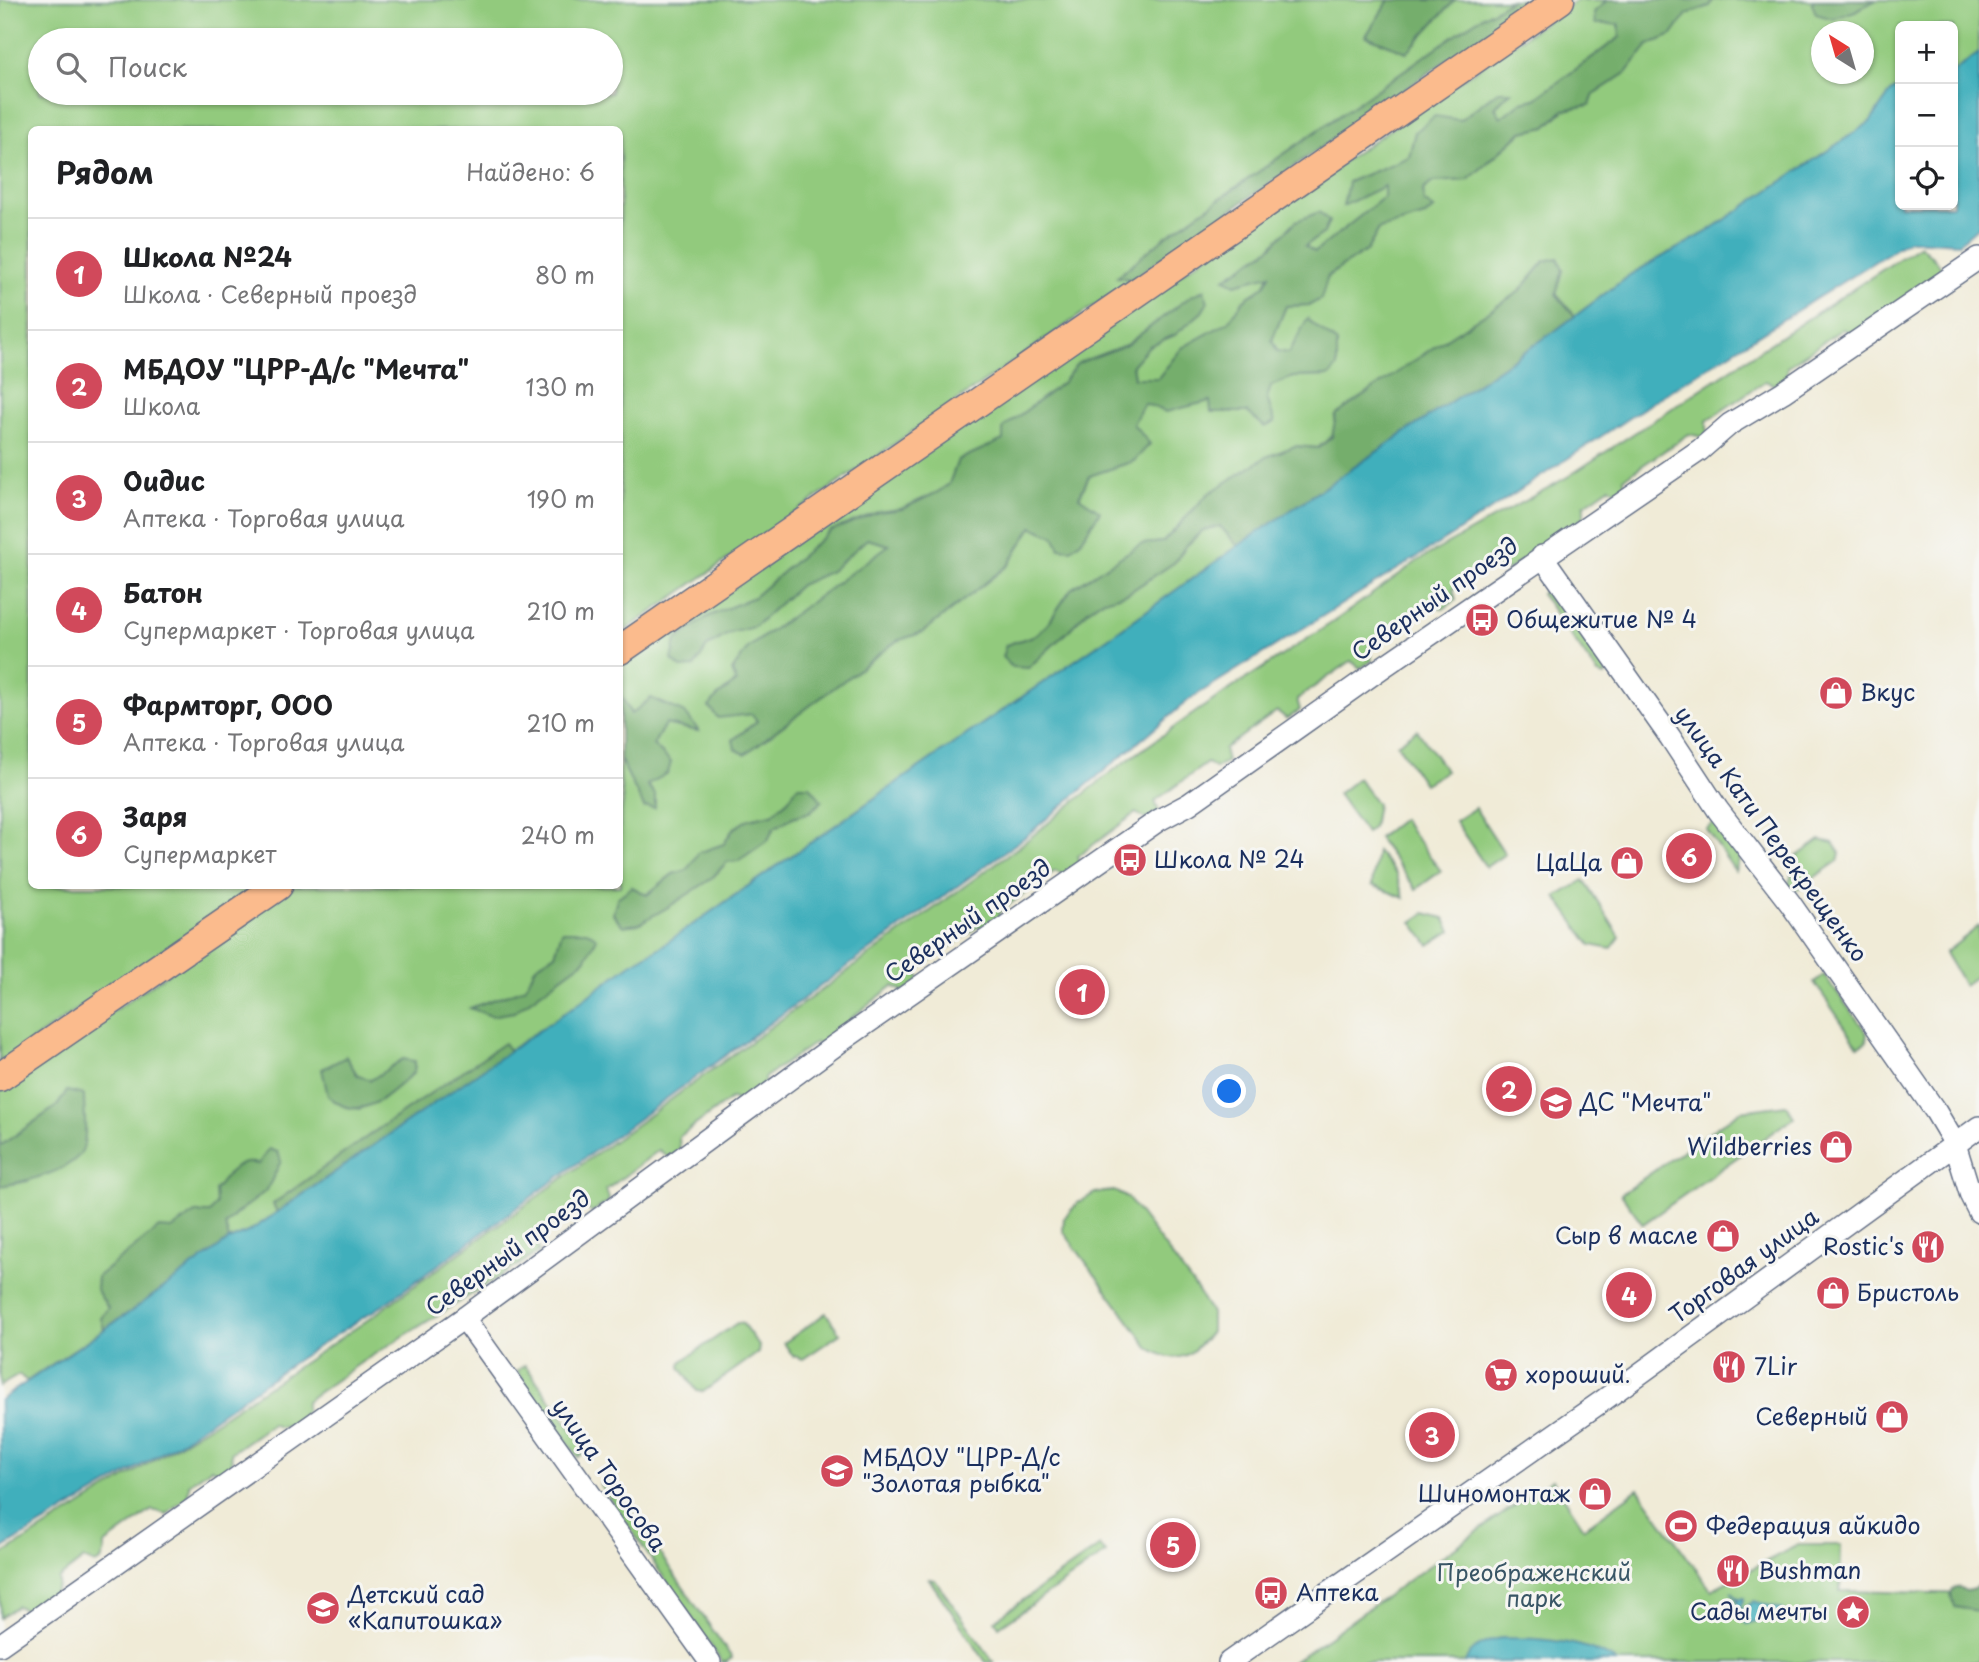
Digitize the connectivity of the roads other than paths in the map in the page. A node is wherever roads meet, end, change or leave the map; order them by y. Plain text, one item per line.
1 (1560, 0) edge
2 (1979, 258) edge
3 (1542, 556) junction
4 (623, 648) edge
5 (274, 889) edge
6 (0, 1077) edge
7 (1979, 1127) edge
8 (1955, 1144) junction
9 (1979, 1168) edge
10 (1979, 1212) edge
11 (464, 1318) junction
12 (0, 1646) edge
13 (710, 1662) edge
14 (1229, 1662) edge

1 - 4 main road
2 - 3 street, Северный проезд
3 - 8 street, улица Кати Перекрещенко
3 - 11 street, Северный проезд
5 - 6 main road
7 - 8 street, Торговая улица
8 - 9 street, улица Кати Перекрещенко
8 - 10 street, улица Кати Перекрещенко
8 - 14 street, Торговая улица
11 - 12 street, Северный проезд
11 - 13 street, улица Торосова

